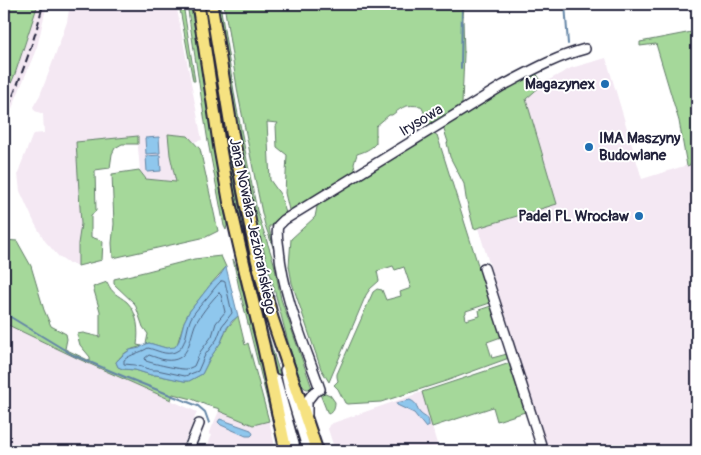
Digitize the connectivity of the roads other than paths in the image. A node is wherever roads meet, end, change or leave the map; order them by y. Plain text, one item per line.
1 (198, 4) edge
2 (212, 4) edge
3 (585, 50) dead end
4 (484, 268) dead end
5 (263, 344) junction
6 (283, 351) junction
7 (292, 376) junction
8 (314, 392) junction
9 (308, 423) junction
10 (199, 424) dead end
11 (188, 451) edge
12 (286, 451) edge
13 (296, 451) edge
14 (308, 451) edge
15 (317, 451) edge
16 (543, 451) edge

1 - 5 main road, Jana Nowaka-Jeziorańskiego
2 - 6 main road, Jana Nowaka-Jeziorańskiego
3 - 8 street, Irysowa
4 - 16 street
5 - 12 main road
5 - 13 street, Jana Nowaka-Jeziorańskiego
6 - 7 main road
6 - 14 street, Jana Nowaka-Jeziorańskiego
7 - 8 street
7 - 9 main road
8 - 9 street
9 - 15 main road
10 - 11 street

